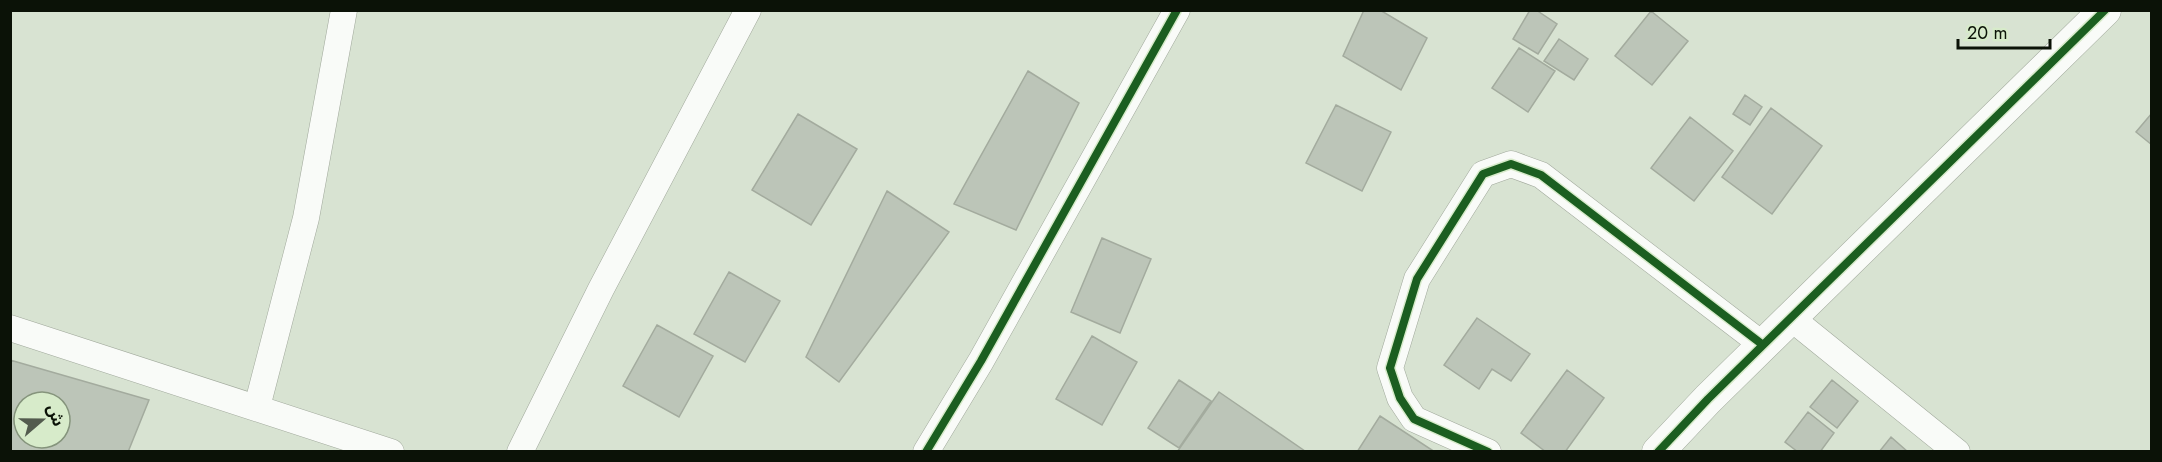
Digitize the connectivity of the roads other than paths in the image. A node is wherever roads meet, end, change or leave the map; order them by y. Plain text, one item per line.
1 (344, 10) edge
2 (747, 10) edge
3 (1177, 10) edge
4 (2105, 10) edge
5 (1791, 318) junction
6 (10, 328) edge
7 (1763, 345) junction
8 (257, 407) junction
9 (391, 452) edge
10 (520, 452) edge
11 (926, 452) edge
12 (1488, 452) edge
13 (1658, 452) edge
14 (1957, 452) edge

1 - 8 street
2 - 10 street
3 - 11 street
4 - 5 street
5 - 7 street
5 - 14 street
6 - 8 street
7 - 12 street
7 - 13 street
8 - 9 street

